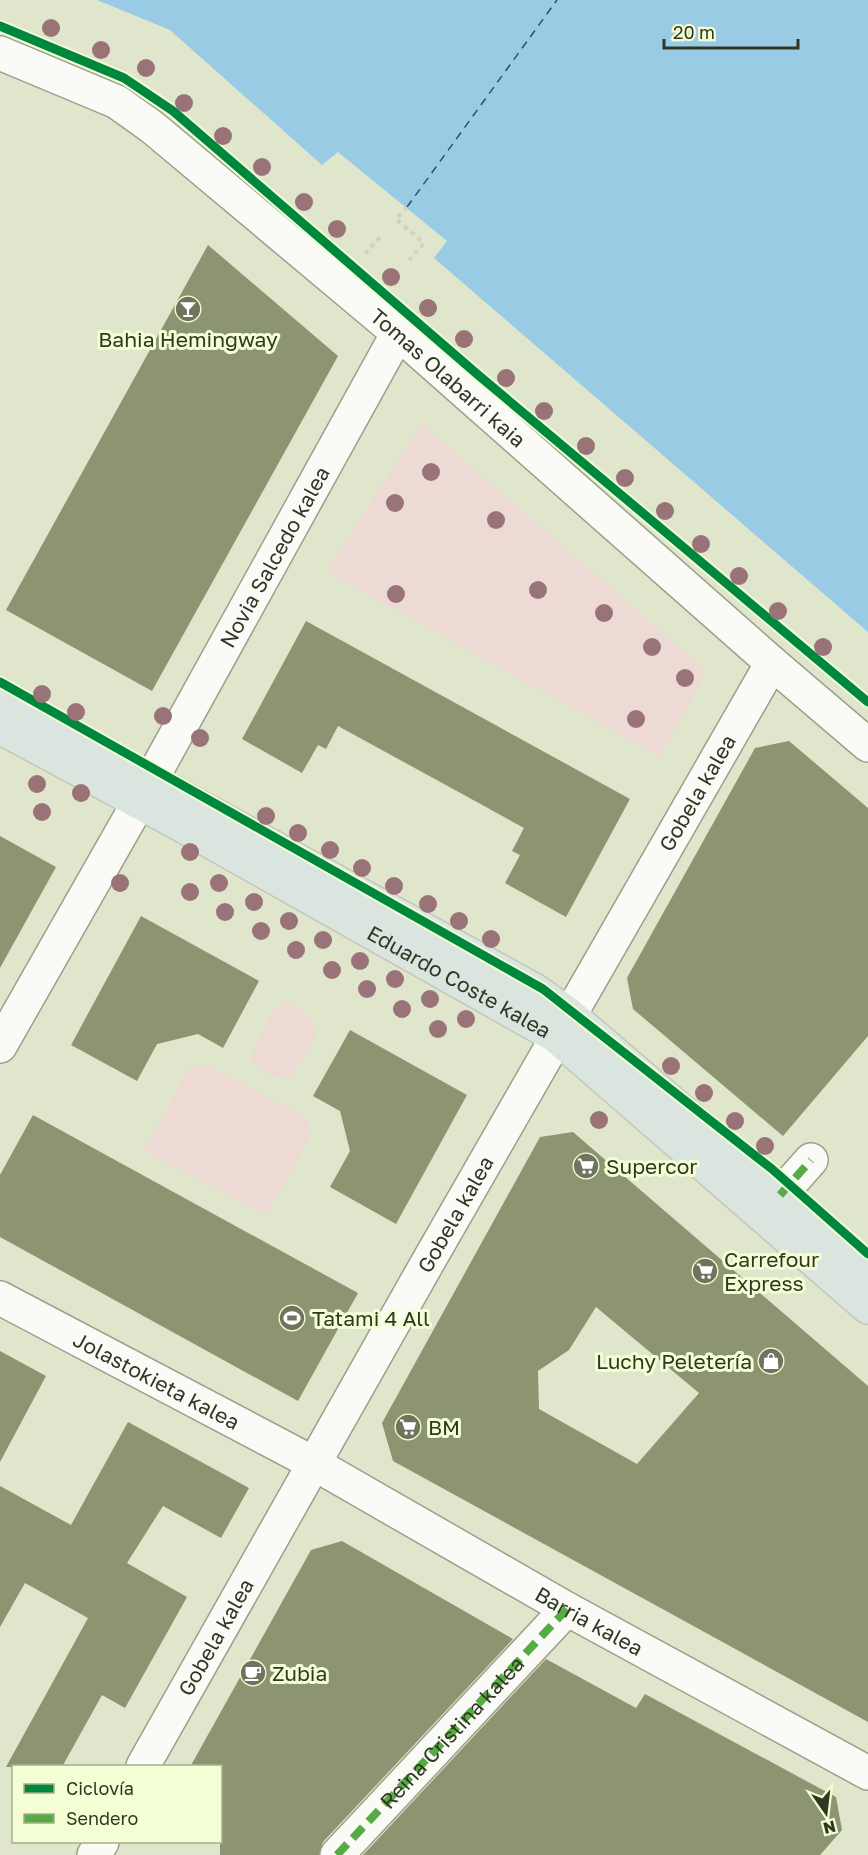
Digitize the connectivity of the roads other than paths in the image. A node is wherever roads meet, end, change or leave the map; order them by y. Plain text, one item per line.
1 (0, 52) edge
2 (398, 333) junction
3 (772, 663) junction
4 (0, 698) edge
5 (0, 727) edge
6 (868, 745) edge
7 (145, 791) junction
8 (562, 1025) junction
9 (0, 1046) edge
10 (811, 1160) dead end
11 (780, 1195) junction
12 (868, 1271) edge
13 (0, 1298) edge
14 (868, 1307) edge
15 (313, 1462) junction
16 (567, 1609) junction
17 (144, 1765) edge
18 (868, 1773) edge
19 (337, 1855) edge

1 - 2 street, Tomas Olabarri kaia
2 - 3 street, Tomas Olabarri kaia
2 - 7 street, Novia Salcedo kalea
3 - 6 street, Tomas Olabarri kaia
3 - 8 street, Gobela kalea
4 - 7 main road, Eduardo Coste kalea
5 - 7 main road, Eduardo Coste kalea
7 - 8 main road, Eduardo Coste kalea
7 - 9 street, Novia Salcedo kalea
8 - 11 main road, Eduardo Coste kalea
8 - 14 main road, Eduardo Coste kalea
8 - 15 street, Gobela kalea
10 - 11 street
11 - 12 main road, Eduardo Coste kalea
13 - 15 street, Jolastokieta kalea
15 - 16 street, Barria kalea
15 - 17 street, Gobela kalea
16 - 18 street, Barria kalea
16 - 19 street, Reina Cristina kalea

